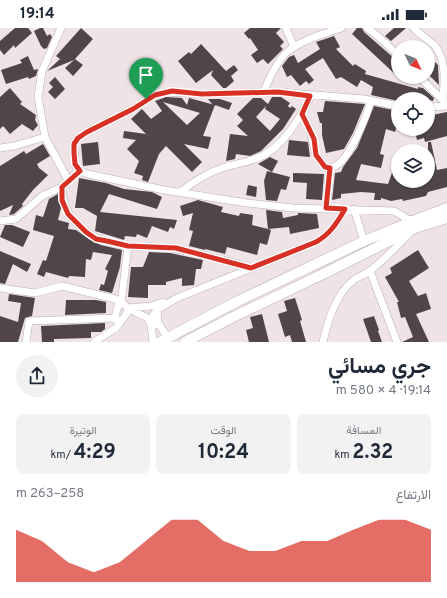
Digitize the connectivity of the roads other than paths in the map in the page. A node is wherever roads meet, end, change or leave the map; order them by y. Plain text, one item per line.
1 (61, 28) edge
2 (286, 28) edge
3 (341, 28) edge
4 (368, 28) edge
5 (414, 28) edge
6 (294, 47) junction
7 (391, 48) edge
8 (426, 84) edge
9 (263, 93) junction
10 (310, 96) junction
11 (371, 100) junction
12 (446, 103) edge
13 (391, 104) edge
14 (435, 105) edge
15 (302, 114) junction
16 (45, 137) junction
17 (0, 148) edge
18 (330, 168) junction
19 (80, 171) junction
20 (68, 180) junction
21 (62, 187) junction
22 (180, 192) junction
23 (326, 208) junction
24 (447, 208) edge
25 (345, 209) junction
26 (354, 209) junction
27 (447, 218) edge
28 (0, 221) edge
29 (413, 225) junction
30 (364, 241) junction
31 (128, 246) junction
32 (251, 268) junction
33 (370, 271) junction
34 (0, 288) edge
35 (177, 298) junction
36 (120, 304) junction
37 (128, 308) junction
38 (119, 316) junction
39 (154, 321) junction
40 (164, 340) edge
41 (26, 342) edge
42 (94, 342) edge
43 (153, 342) edge
44 (185, 342) edge
45 (322, 342) edge
46 (397, 342) edge

1 - 16 street
2 - 6 street
3 - 6 street
4 - 7 street
5 - 12 street
6 - 9 street
8 - 12 street
9 - 10 street
9 - 19 street
10 - 11 street
10 - 15 street
11 - 13 street
11 - 18 street
12 - 14 street
15 - 18 street
15 - 22 street
16 - 17 street
16 - 20 street
18 - 23 street
19 - 20 street
19 - 22 street
20 - 21 street
21 - 28 street
21 - 31 street
22 - 23 street
23 - 25 street
24 - 29 main road
25 - 26 street
25 - 32 street
26 - 29 street
26 - 30 street
27 - 29 main road
29 - 30 main road
29 - 33 street
29 - 44 main road
30 - 40 main road
31 - 32 street
31 - 36 street
32 - 35 street
33 - 45 street
33 - 46 street
34 - 36 street
35 - 37 street
35 - 39 street
36 - 37 street
36 - 38 street
37 - 38 street
37 - 39 street
38 - 41 street
38 - 42 street
39 - 40 street
39 - 43 street

